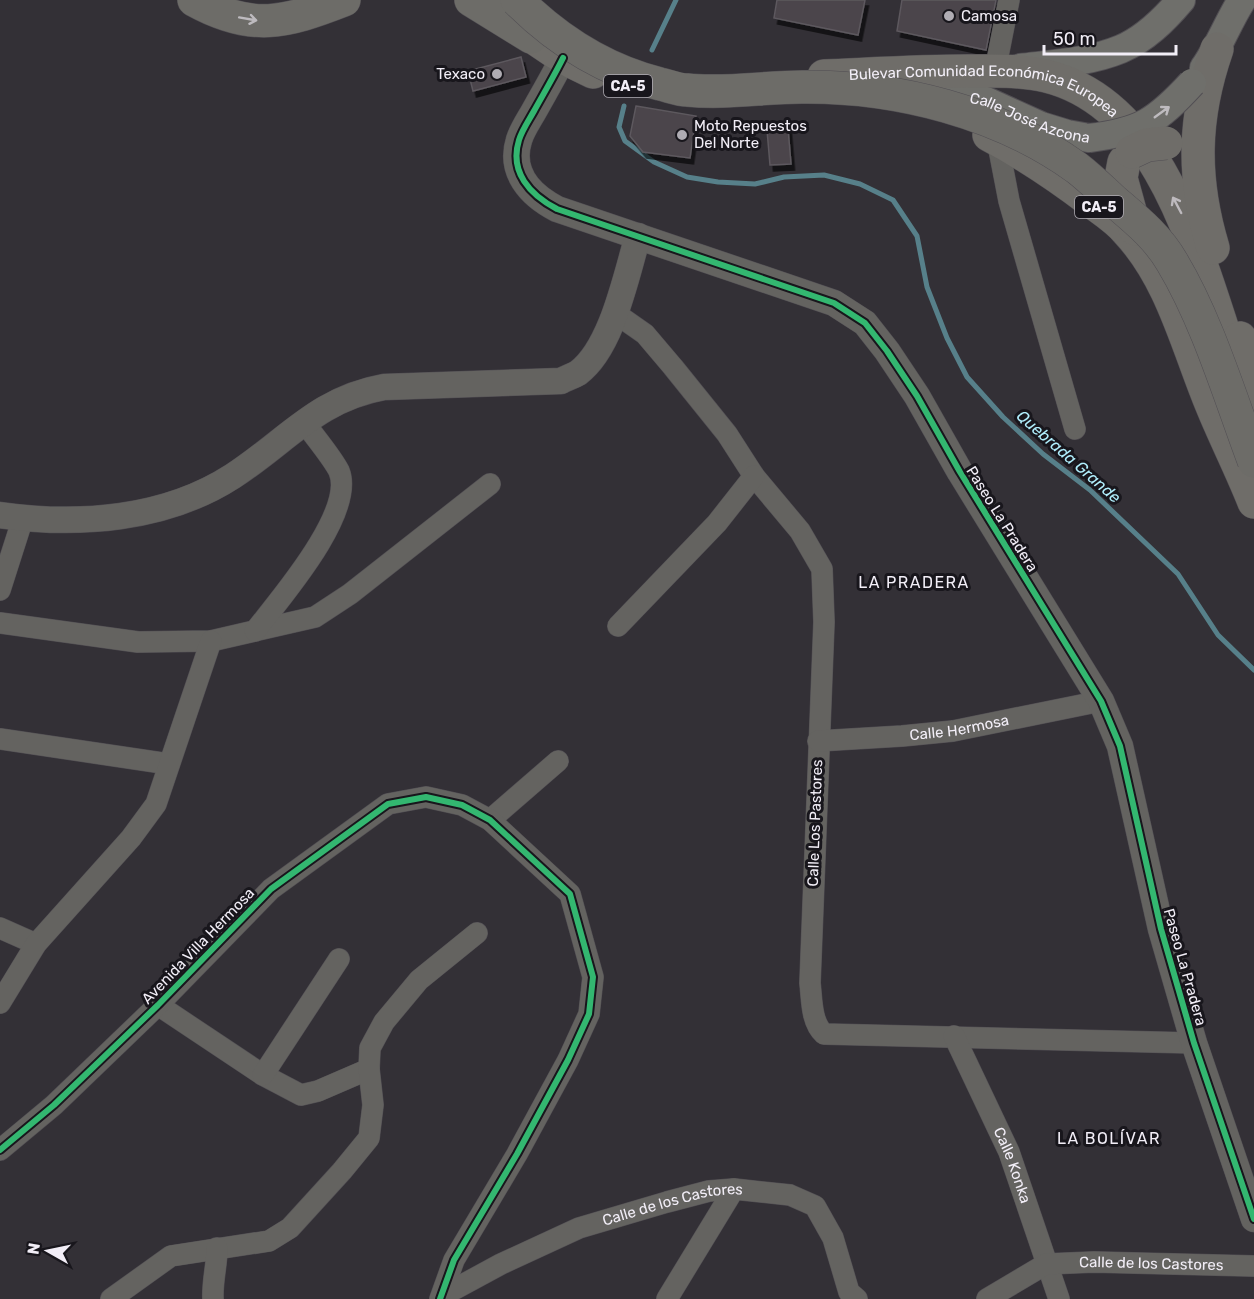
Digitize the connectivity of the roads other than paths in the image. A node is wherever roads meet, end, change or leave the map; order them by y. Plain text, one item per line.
1 (194, 0) edge
2 (344, 0) edge
3 (471, 0) edge
4 (490, 0) edge
5 (518, 0) edge
6 (532, 0) edge
7 (1010, 0) edge
8 (1181, 0) edge
9 (1242, 0) edge
10 (531, 37) junction
11 (1217, 49) junction
12 (563, 58) junction
13 (999, 71) junction
14 (790, 100) junction
15 (997, 140) junction
16 (1200, 184) junction
17 (638, 236) junction
18 (1140, 248) junction
19 (615, 313) junction
20 (1254, 417) edge
21 (304, 422) junction
22 (1076, 429) dead end
23 (1254, 460) edge
24 (754, 476) junction
25 (490, 484) dead end
26 (1254, 502) edge
27 (12, 516) edge
28 (0, 590) edge
29 (0, 623) edge
30 (618, 626) dead end
31 (255, 631) junction
32 (211, 641) junction
33 (1101, 701) junction
34 (0, 739) edge
35 (818, 741) junction
36 (558, 761) dead end
37 (169, 764) junction
38 (490, 820) junction
39 (0, 928) edge
40 (477, 933) dead end
41 (36, 944) junction
42 (339, 959) dead end
43 (0, 1003) edge
44 (158, 1005) junction
45 (954, 1036) junction
46 (1194, 1042) junction
47 (369, 1069) junction
48 (263, 1075) junction
49 (0, 1150) edge
50 (734, 1189) junction
51 (1254, 1219) edge
52 (217, 1248) junction
53 (1046, 1264) junction
54 (1254, 1266) edge
55 (441, 1297) edge
56 (111, 1299) edge
57 (213, 1299) edge
58 (668, 1299) edge
59 (857, 1299) edge
60 (987, 1299) edge
61 (1059, 1299) edge

1 -> 2 highway
3 - 10 highway
4 - 10 main road, Bulevar Comunidad Económica Europea / CA-5
5 - 23 highway, bridge
6 - 13 main road, Bulevar Comunidad Económica Europea / CA-5
7 - 13 street
8 - 13 main road
9 - 11 main road, Calle José Azcona
10 - 12 main road, Bulevar Comunidad Económica Europea / CA-5
14 -> 11 main road, Calle José Azcona, bridge
11 - 16 main road
12 - 14 main road, Bulevar Comunidad Económica Europea / CA-5
12 - 17 street, Paseo La Pradera
20 -> 13 main road, Bulevar Comunidad Económica Europea / CA-5
14 - 15 main road, Bulevar Comunidad Económica Europea / CA-5
15 - 18 main road, Bulevar Comunidad Económica Europea / CA-5
15 - 22 street
16 - 18 main road, bridge
16 - 20 main road
17 - 19 street
17 - 33 street, Paseo La Pradera
18 - 26 main road, Bulevar Comunidad Económica Europea / CA-5
19 - 21 street
19 - 24 street, Calle Los Pastores
21 - 27 street
21 - 31 street
24 - 30 street
24 - 35 street, Calle Los Pastores
25 - 31 street
27 - 28 street
29 - 32 street
31 - 32 street
32 - 37 street
33 - 35 street, Calle Hermosa
33 - 46 street, Paseo La Pradera
34 - 37 street
35 - 45 street, Calle Los Pastores
36 - 38 street
37 - 41 street
38 - 44 street, Avenida Villa Hermosa
38 - 55 street, Avenida Villa Hermosa
39 - 41 street
40 - 47 street
41 - 43 street
42 - 48 street
44 - 48 street
44 - 49 street, Avenida Villa Hermosa
45 - 46 street, Calle Los Pastores
45 - 53 street, Calle Konka
46 - 51 street, Paseo La Pradera
47 - 48 street
47 - 52 street
50 - 55 street, Calle de los Castores
50 - 58 street
50 - 59 street, Calle de los Castores
52 - 56 street
52 - 57 street
53 - 54 street, Calle de los Castores
53 - 60 street, Calle de los Castores
53 - 61 street, Calle Konka

